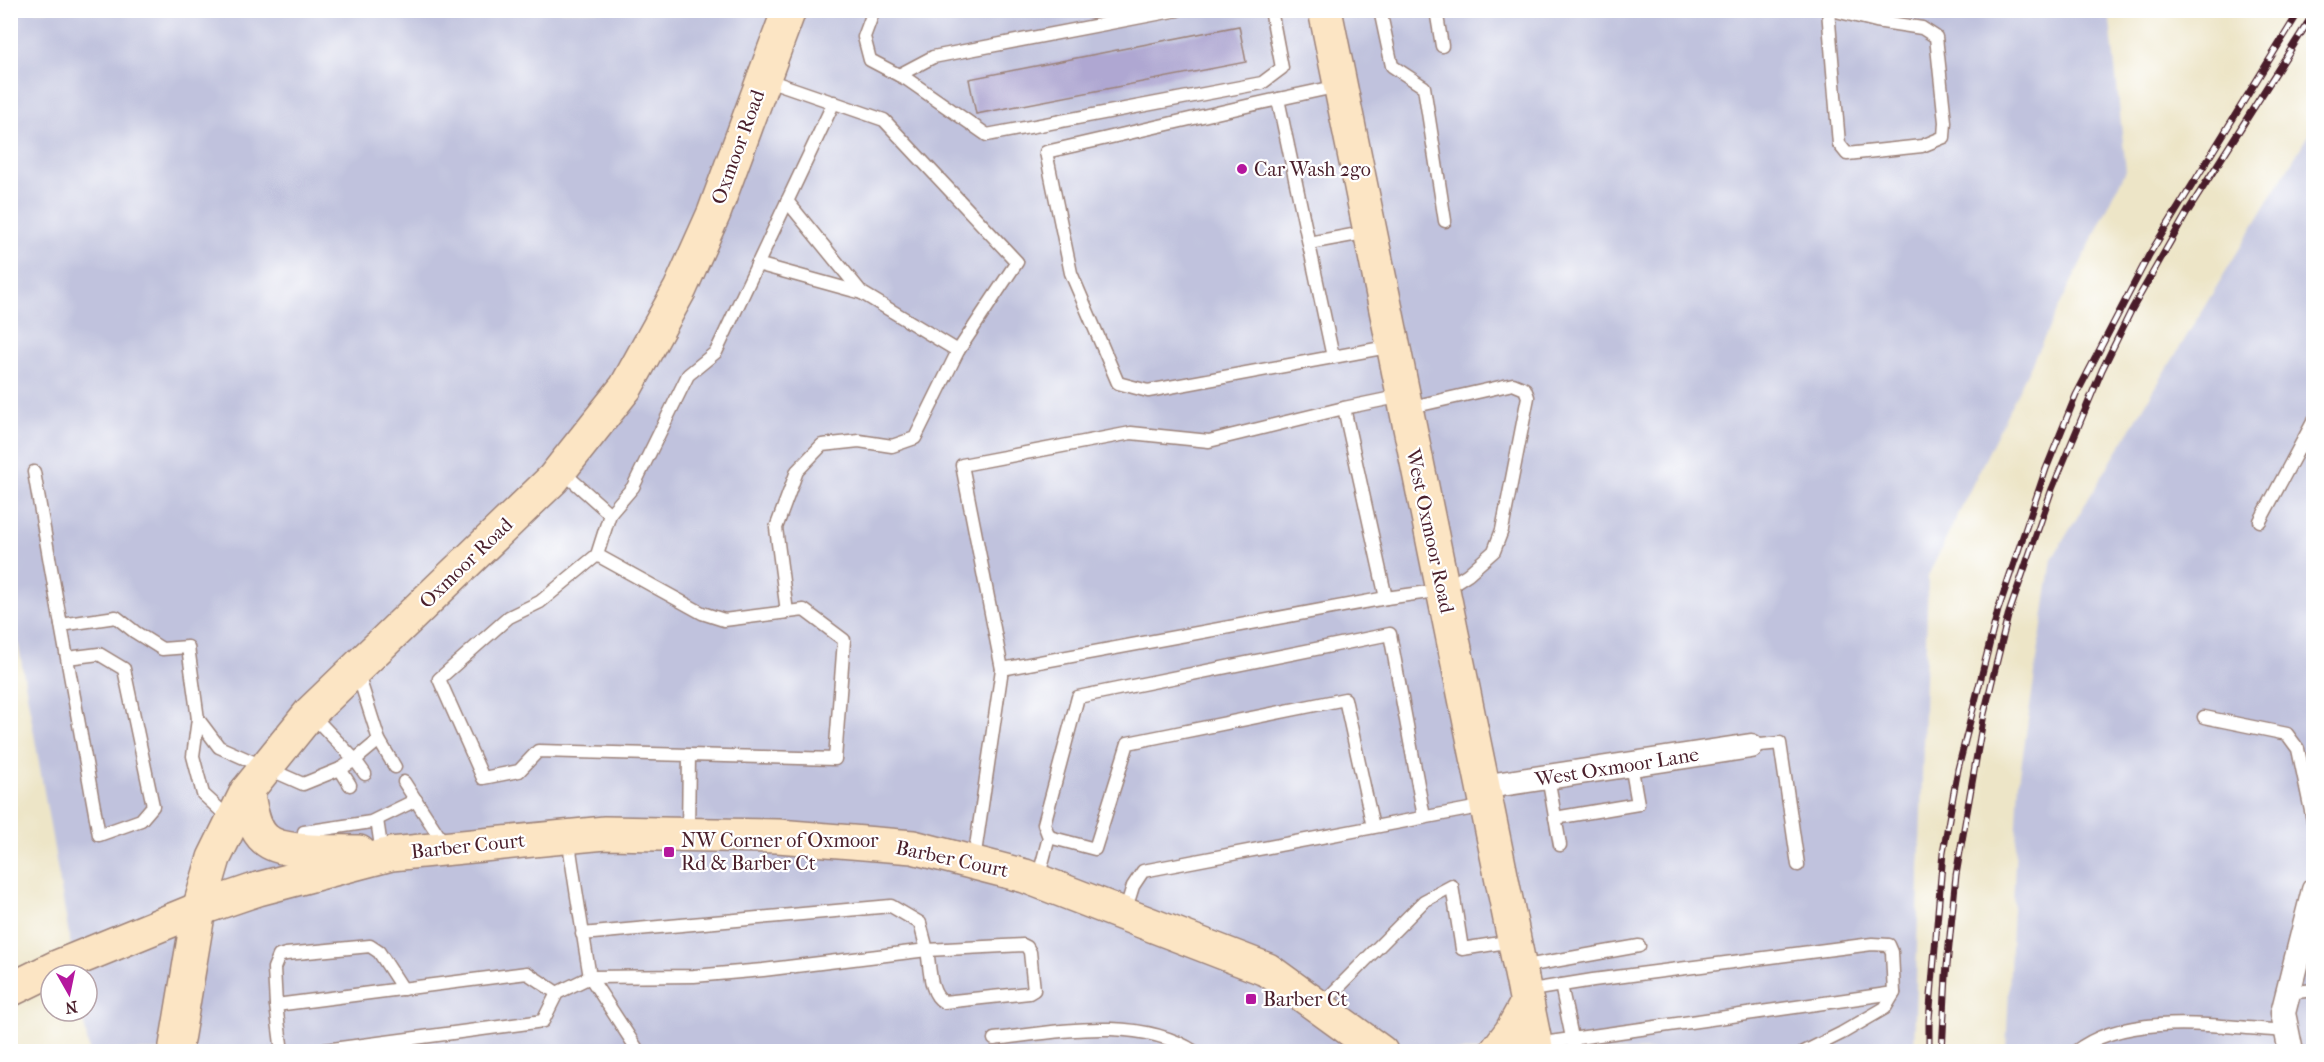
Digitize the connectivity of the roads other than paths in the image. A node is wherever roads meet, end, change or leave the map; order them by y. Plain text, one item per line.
1 (789, 10) edge
2 (874, 10) edge
3 (1178, 10) edge
4 (1271, 10) edge
5 (1325, 10) edge
6 (1380, 10) edge
7 (1436, 10) edge
8 (1830, 10) edge
9 (1442, 46) dead end
10 (899, 75) junction
11 (764, 78) junction
12 (1340, 86) junction
13 (1278, 99) junction
14 (834, 102) junction
15 (787, 201) junction
16 (1445, 221) dead end
17 (1370, 232) junction
18 (1309, 243) junction
19 (757, 264) junction
20 (862, 293) junction
21 (1393, 346) junction
22 (958, 351) junction
23 (1333, 357) junction
24 (1404, 402) junction
25 (1344, 408) junction
26 (2313, 420) edge
27 (561, 470) junction
28 (34, 472) dead end
29 (610, 514) junction
30 (2260, 521) dead end
31 (597, 555) junction
32 (1443, 590) junction
33 (1386, 598) junction
34 (787, 612) junction
35 (61, 625) junction
36 (67, 658) junction
37 (357, 668) junction
38 (1002, 669) junction
39 (310, 713) junction
40 (2204, 717) dead end
41 (198, 719) junction
42 (379, 740) junction
43 (1751, 746) joint
44 (689, 755) junction
45 (355, 760) junction
46 (1631, 764) junction
47 (395, 767) dead end
48 (340, 769) junction
49 (365, 774) dead end
50 (1548, 777) junction
51 (257, 780) junction
52 (405, 782) dead end
53 (350, 785) dead end
54 (1484, 796) junction
55 (416, 800) junction
56 (377, 815) junction
57 (1424, 817) junction
58 (1555, 818) junction
59 (232, 821) junction
60 (2313, 825) edge
61 (1373, 827) junction
62 (688, 834) junction
63 (568, 836) junction
64 (1049, 837) junction
65 (1560, 846) dead end
66 (446, 848) junction
67 (302, 850) junction
68 (386, 853) junction
69 (974, 862) junction
70 (1798, 865) dead end
71 (1038, 880) junction
72 (2313, 890) edge
73 (199, 909) junction
74 (1125, 914) junction
75 (582, 934) junction
76 (1639, 946) dead end
77 (927, 950) junction
78 (1521, 975) junction
79 (590, 976) junction
80 (1561, 985) junction
81 (403, 989) junction
82 (10, 990) edge
83 (2313, 990) edge
84 (557, 993) junction
85 (1894, 993) junction
86 (2288, 993) junction
87 (276, 1005) junction
88 (1319, 1007) junction
89 (1572, 1038) junction
90 (994, 1039) dead end
91 (2289, 1041) edge
92 (1536, 1048) edge
93 (175, 1052) edge
94 (282, 1052) edge
95 (310, 1052) edge
96 (639, 1052) edge
97 (1196, 1052) edge
98 (1381, 1052) edge
99 (1496, 1052) edge
100 (1575, 1052) edge
101 (1804, 1052) edge
102 (2076, 1052) edge

1 - 11 main road, Oxmoor Road
2 - 10 lane
3 - 10 lane
4 - 10 lane
5 - 12 main road, West Oxmoor Road
6 - 16 lane
7 - 9 lane
8 - 8 lane
11 - 14 lane
11 - 27 main road, Oxmoor Road
12 - 13 lane
12 - 17 main road, West Oxmoor Road
13 - 18 lane
13 - 23 lane
14 - 15 lane
14 - 22 lane
15 - 19 lane
15 - 20 lane
17 - 18 lane
17 - 21 main road, West Oxmoor Road
18 - 23 lane
19 - 20 lane
19 - 29 lane
20 - 22 lane
21 - 23 lane
21 - 24 main road, West Oxmoor Road
22 - 34 lane
24 - 25 lane
24 - 32 main road, West Oxmoor Road
24 - 32 lane
25 - 33 lane
25 - 38 lane
26 - 30 lane
27 - 29 lane
27 - 37 main road, Oxmoor Road
28 - 35 lane
29 - 31 lane
31 - 34 lane
31 - 44 lane
32 - 33 lane
32 - 54 main road, West Oxmoor Road
33 - 38 lane
34 - 44 lane
35 - 36 lane
35 - 41 lane
36 - 36 lane
37 - 39 main road, Oxmoor Road
37 - 42 lane
38 - 69 lane
39 - 45 lane
39 - 51 main road, Oxmoor Road
40 - 60 lane
41 - 51 lane
41 - 59 lane
42 - 45 lane
42 - 47 lane
43 - 46 street, West Oxmoor Lane
43 - 70 lane
44 - 62 lane
45 - 48 lane
45 - 49 lane
46 - 50 street, West Oxmoor Lane
46 - 58 lane
48 - 51 lane
48 - 53 lane
50 - 54 street, West Oxmoor Lane
50 - 58 lane
51 - 59 main road, Oxmoor Road
51 - 67 main road
52 - 55 lane
54 - 57 lane
54 - 78 main road, West Oxmoor Road
55 - 56 lane
55 - 66 lane
56 - 67 lane
56 - 68 lane
57 - 61 lane
57 - 64 lane
58 - 65 lane
59 - 73 main road, Oxmoor Road
61 - 64 lane
61 - 74 lane
62 - 63 main road, Barber Court
62 - 69 main road, Barber Court
63 - 66 main road, Barber Court
63 - 75 lane
64 - 71 lane
66 - 68 main road, Barber Court
67 - 68 main road
68 - 73 main road, Barber Court
69 - 71 main road, Barber Court
71 - 74 main road, Barber Court
72 - 86 street
73 - 82 main road
73 - 93 main road, Oxmoor Road
74 - 88 main road, Barber Court
75 - 77 lane
75 - 79 lane
76 - 78 lane
77 - 77 lane
77 - 79 lane
78 - 80 lane
78 - 88 lane
78 - 92 main road, West Oxmoor Road
78 - 99 main road
79 - 84 lane
79 - 96 lane
80 - 85 lane
80 - 89 lane
81 - 84 lane
81 - 87 lane
81 - 87 lane
83 - 86 lane
84 - 95 lane
85 - 89 lane
85 - 101 lane
86 - 91 street
87 - 94 lane
88 - 98 main road, Barber Court
89 - 92 lane
89 - 100 lane
90 - 97 lane
91 - 102 lane

